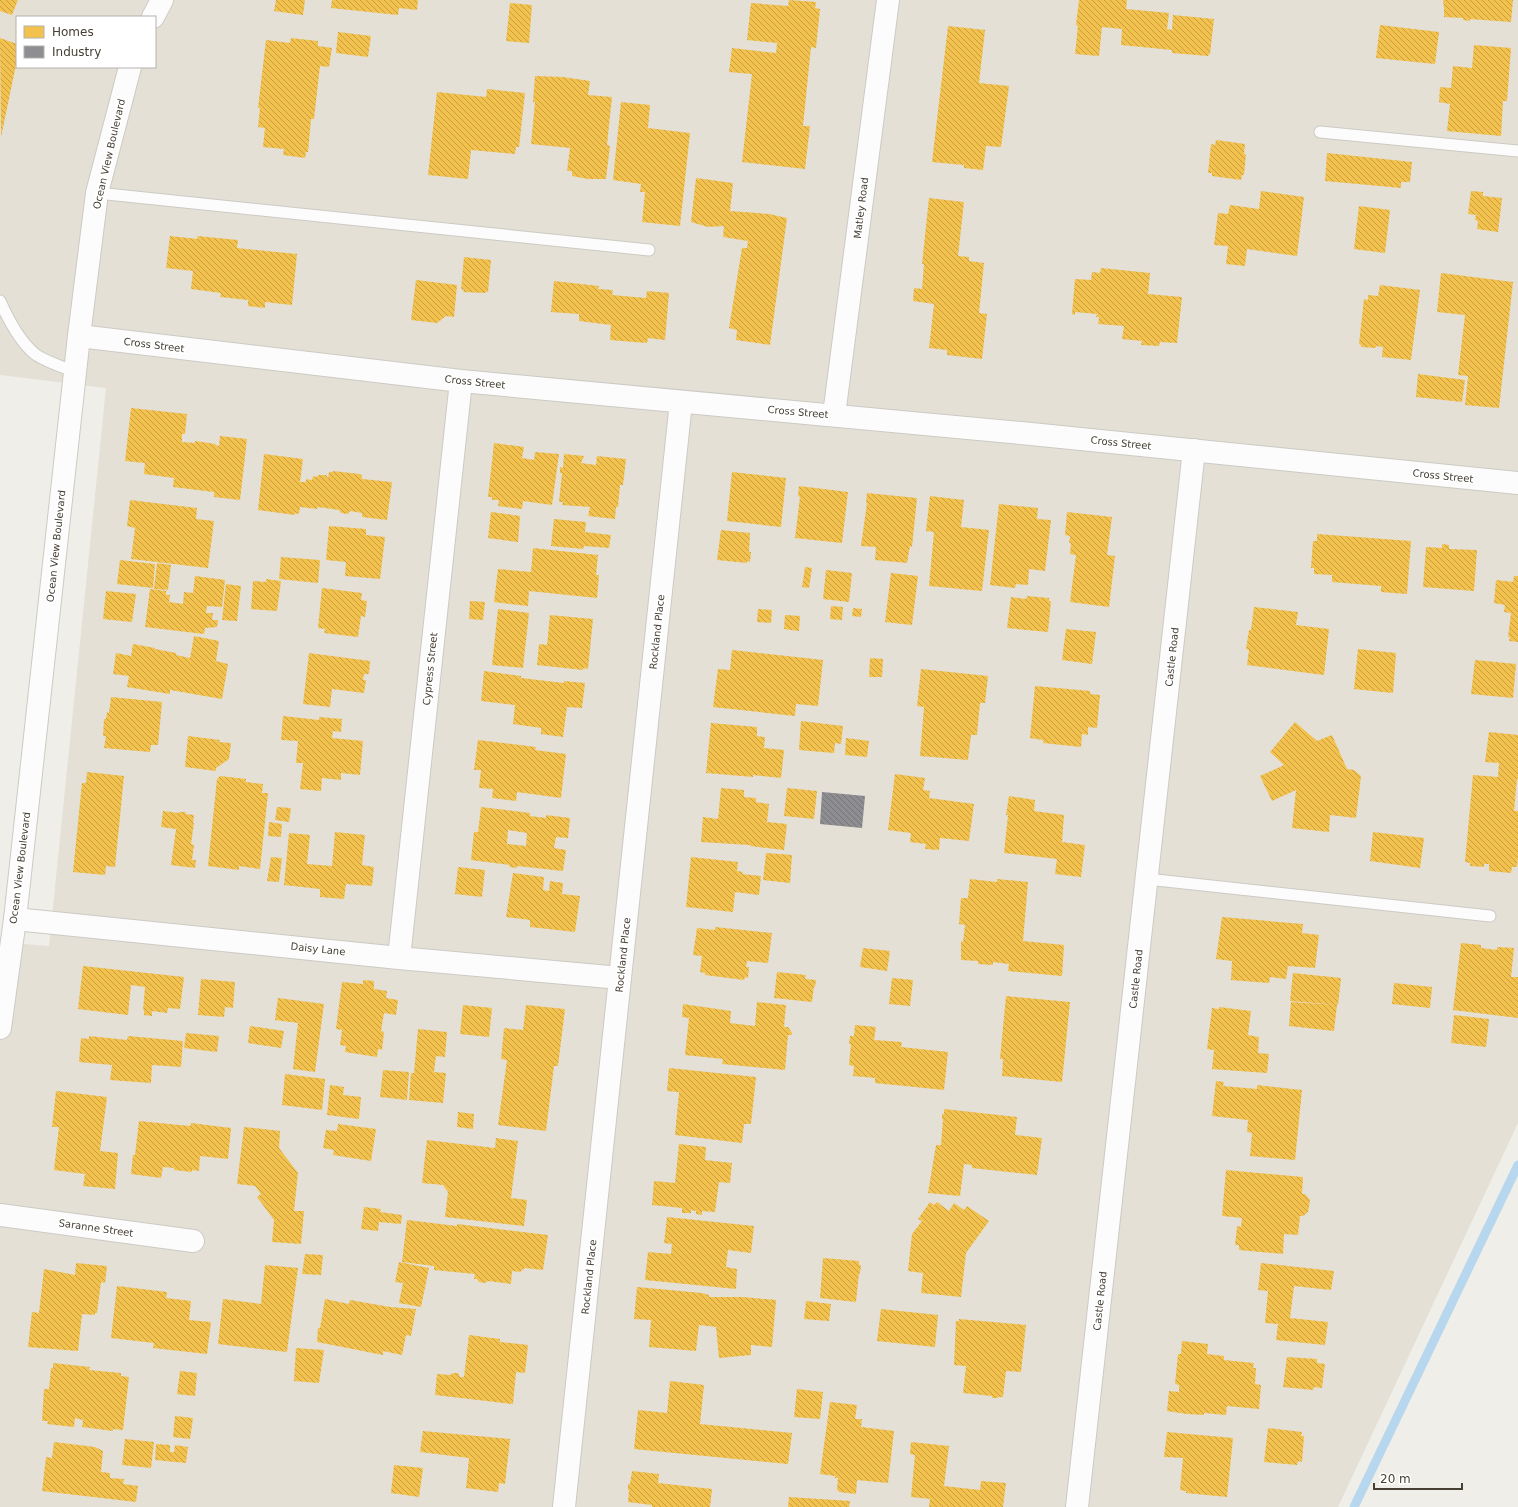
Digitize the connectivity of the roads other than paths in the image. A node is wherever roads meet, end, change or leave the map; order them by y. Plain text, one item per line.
1 (162, 0) edge
2 (888, 0) edge
3 (154, 16) edge
4 (130, 68) edge
5 (1320, 132) dead end
6 (1518, 151) edge
7 (98, 193) junction
8 (649, 250) dead end
9 (0, 301) edge
10 (79, 336) junction
11 (75, 372) junction
12 (461, 381) junction
13 (681, 402) junction
14 (834, 415) junction
15 (1194, 450) junction
16 (1518, 483) edge
17 (1147, 879) junction
18 (1490, 916) dead end
19 (15, 919) junction
20 (5, 952) edge
21 (399, 958) junction
22 (620, 978) junction
23 (0, 1028) edge
24 (0, 1215) edge
25 (193, 1241) dead end
26 (564, 1507) edge
27 (1077, 1507) edge

1 - 3 street
2 - 14 street, Matley Road
4 - 7 street, Ocean View Boulevard
5 - 6 lane
7 - 8 lane
7 - 10 street, Ocean View Boulevard
9 - 11 lane
10 - 11 street, Ocean View Boulevard
10 - 12 street, Cross Street
11 - 19 street, Ocean View Boulevard
12 - 13 street, Cross Street
12 - 21 street, Cypress Street
13 - 14 street, Cross Street
13 - 22 street, Rockland Place
14 - 15 street, Cross Street
15 - 16 street, Cross Street
15 - 17 street, Castle Road
17 - 18 lane
17 - 27 street, Castle Road
19 - 20 street, Ocean View Boulevard
19 - 21 street, Daisy Lane
20 - 23 street, Ocean View Boulevard
21 - 22 street, Daisy Lane
22 - 26 street, Rockland Place
24 - 25 street, Saranne Street

